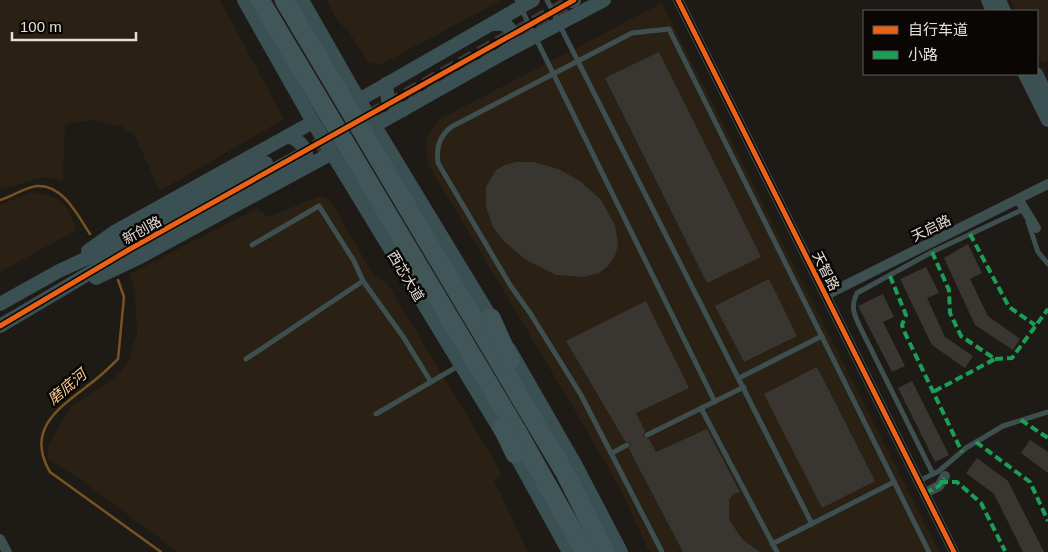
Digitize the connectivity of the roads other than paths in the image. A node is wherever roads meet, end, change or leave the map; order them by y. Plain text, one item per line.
1 (244, 0) edge
2 (260, 0) edge
3 (284, 0) edge
4 (302, 0) edge
5 (547, 0) edge
6 (604, 0) edge
7 (678, 0) edge
8 (524, 2) edge
9 (492, 24) junction
10 (560, 24) junction
11 (536, 36) junction
12 (507, 51) junction
13 (579, 60) junction
14 (554, 73) junction
15 (1026, 75) edge
16 (1036, 75) edge
17 (386, 84) junction
18 (1048, 98) edge
19 (359, 100) junction
20 (404, 110) junction
21 (1048, 120) edge
22 (313, 122) junction
23 (374, 126) junction
24 (296, 152) junction
25 (332, 154) junction
26 (1048, 184) edge
27 (1021, 204) junction
28 (1036, 228) dead end
29 (252, 245) dead end
30 (1048, 264) edge
31 (363, 281) junction
32 (436, 293) junction
33 (826, 295) junction
34 (0, 304) edge
35 (491, 318) junction
36 (0, 326) edge
37 (822, 336) junction
38 (246, 359) dead end
39 (460, 364) junction
40 (740, 378) junction
41 (431, 382) junction
42 (744, 387) junction
43 (715, 402) junction
44 (701, 408) junction
45 (1048, 412) edge
46 (376, 414) dead end
47 (647, 435) dead end
48 (627, 446) dead end
49 (612, 453) junction
50 (515, 454) junction
51 (566, 473) junction
52 (939, 475) junction
53 (919, 481) junction
54 (894, 482) junction
55 (925, 493) junction
56 (812, 524) junction
57 (0, 539) edge
58 (772, 544) junction
59 (7, 552) edge
60 (569, 552) edge
61 (585, 552) edge
62 (605, 552) edge
63 (621, 552) edge
64 (662, 552) edge
65 (777, 552) edge
66 (929, 552) edge
67 (954, 552) edge

1 - 22 main road, 西芯大道
2 - 32 highway, 西芯大道
3 - 51 highway
4 - 19 main road
5 - 10 lane
6 - 10 main road
7 - 33 street, 天智路
8 - 9 main road
8 - 11 lane
9 - 12 main road
9 - 17 main road
10 - 11 main road
10 - 13 lane
11 - 12 main road
11 - 14 lane
12 - 20 main road
13 - 14 lane
13 - 37 lane
13 - 40 lane
14 - 43 lane
14 - 49 lane
15 - 21 main road
16 - 18 main road
17 - 19 main road
17 - 20 main road
19 - 23 main road
20 - 23 main road
22 - 24 main road
22 - 25 main road, 西芯大道
23 - 35 main road
24 - 25 main road
24 - 34 main road, 新创路
24 - 36 main road, 新创路
25 - 39 main road, 西芯大道
26 - 27 street, 天启路
27 - 28 street
27 - 30 lane
27 - 33 street, 天启路
27 - 52 lane
29 - 31 lane
31 - 38 lane
31 - 41 lane
32 - 50 highway
32 - 61 highway, 西芯大道
33 - 53 street, 天智路
35 - 51 highway
35 - 63 main road
37 - 40 lane
37 - 54 lane
39 - 41 lane
39 - 50 main road, 西芯大道
40 - 42 lane
41 - 46 lane
42 - 43 lane
42 - 56 lane
43 - 44 lane
44 - 47 lane
44 - 58 lane
45 - 52 lane
48 - 49 lane
49 - 64 lane
50 - 60 main road, 西芯大道
51 - 62 highway
52 - 53 lane
52 - 55 street
53 - 55 street, 天智路
54 - 56 lane
54 - 66 lane
55 - 67 street, 天智路
56 - 58 lane
57 - 59 street
58 - 65 lane

